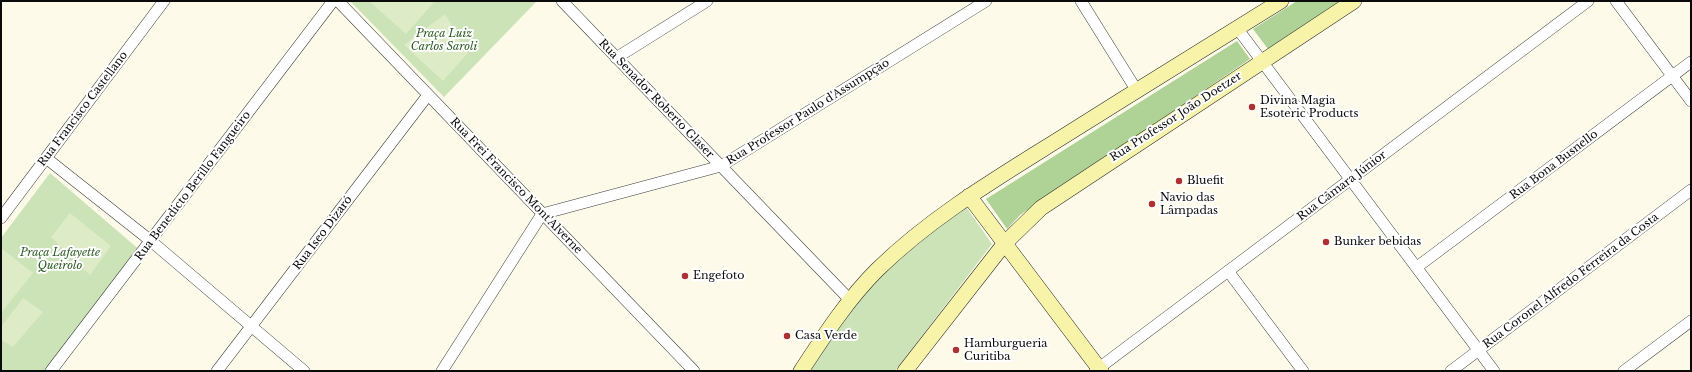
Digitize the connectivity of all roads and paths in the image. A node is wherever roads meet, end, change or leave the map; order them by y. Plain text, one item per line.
1 (164, 1) edge
2 (333, 1) edge
3 (338, 1) edge
4 (562, 1) edge
5 (707, 1) edge
6 (986, 1) edge
7 (1081, 1) edge
8 (1280, 1) edge
9 (1354, 1) edge
10 (1588, 1) edge
11 (1616, 1) edge
12 (1237, 28) junction
13 (616, 58) junction
14 (1262, 61) junction
15 (1691, 62) edge
16 (1672, 76) junction
17 (1137, 90) junction
18 (428, 94) junction
19 (1691, 101) edge
20 (46, 158) junction
21 (721, 166) junction
22 (1350, 179) junction
23 (1691, 190) edge
24 (969, 196) junction
25 (542, 214) junction
26 (1, 218) edge
27 (152, 241) junction
28 (1005, 244) junction
29 (1417, 268) junction
30 (1228, 271) junction
31 (850, 300) junction
32 (1691, 321) edge
33 (251, 326) junction
34 (1478, 350) junction
35 (1098, 370) edge
36 (51, 371) edge
37 (217, 371) edge
38 (304, 371) edge
39 (442, 371) edge
40 (694, 371) edge
41 (801, 371) edge
42 (905, 371) edge
43 (1303, 371) edge
44 (1451, 371) edge
45 (1494, 371) edge
46 (1624, 371) edge

1 - 20 street, Rua Francisco Castellano
2 - 27 street, Rua Benedicto Berillo Fangueiro
3 - 18 street, Rua Frei Francisco Mont'Alverne
4 - 13 street, Rua Senador Roberto Glaser
5 - 13 street
6 - 21 street, Rua Professor Paulo d'Assumpção
7 - 17 street
8 - 12 main road
9 - 14 main road, Rua Professor João Doetzer
10 - 22 street, Rua Câmara Júnior
11 - 16 street
12 - 14 street
12 - 17 main road
13 - 21 street, Rua Senador Roberto Glaser
14 - 22 street
14 - 28 main road, Rua Professor João Doetzer
15 - 16 street, Rua Bona Busnello
16 - 19 street
16 - 29 street, Rua Bona Busnello
17 - 24 main road
18 - 25 street, Rua Frei Francisco Mont'Alverne
18 - 33 street, Rua Iseo Dizaró
20 - 26 street, Rua Francisco Castellano
20 - 27 street
21 - 25 street, Rua Professor Paulo d'Assumpção
21 - 31 street, Rua Senador Roberto Glaser
22 - 29 street
22 - 30 street, Rua Câmara Júnior
23 - 34 street, Rua Coronel Alfredo Ferreira da Costa
24 - 28 main road
24 - 31 main road
25 - 39 street
25 - 40 street, Rua Frei Francisco Mont'Alverne
27 - 33 street
27 - 36 street, Rua Benedicto Berillo Fangueiro
28 - 35 main road
28 - 42 main road, Rua Professor João Doetzer
29 - 34 street
30 - 35 street, Rua Câmara Júnior
30 - 43 street
31 - 41 main road
32 - 46 street
33 - 37 street, Rua Iseo Dizaró
33 - 38 street
34 - 44 street, Rua Coronel Alfredo Ferreira da Costa
34 - 45 street

